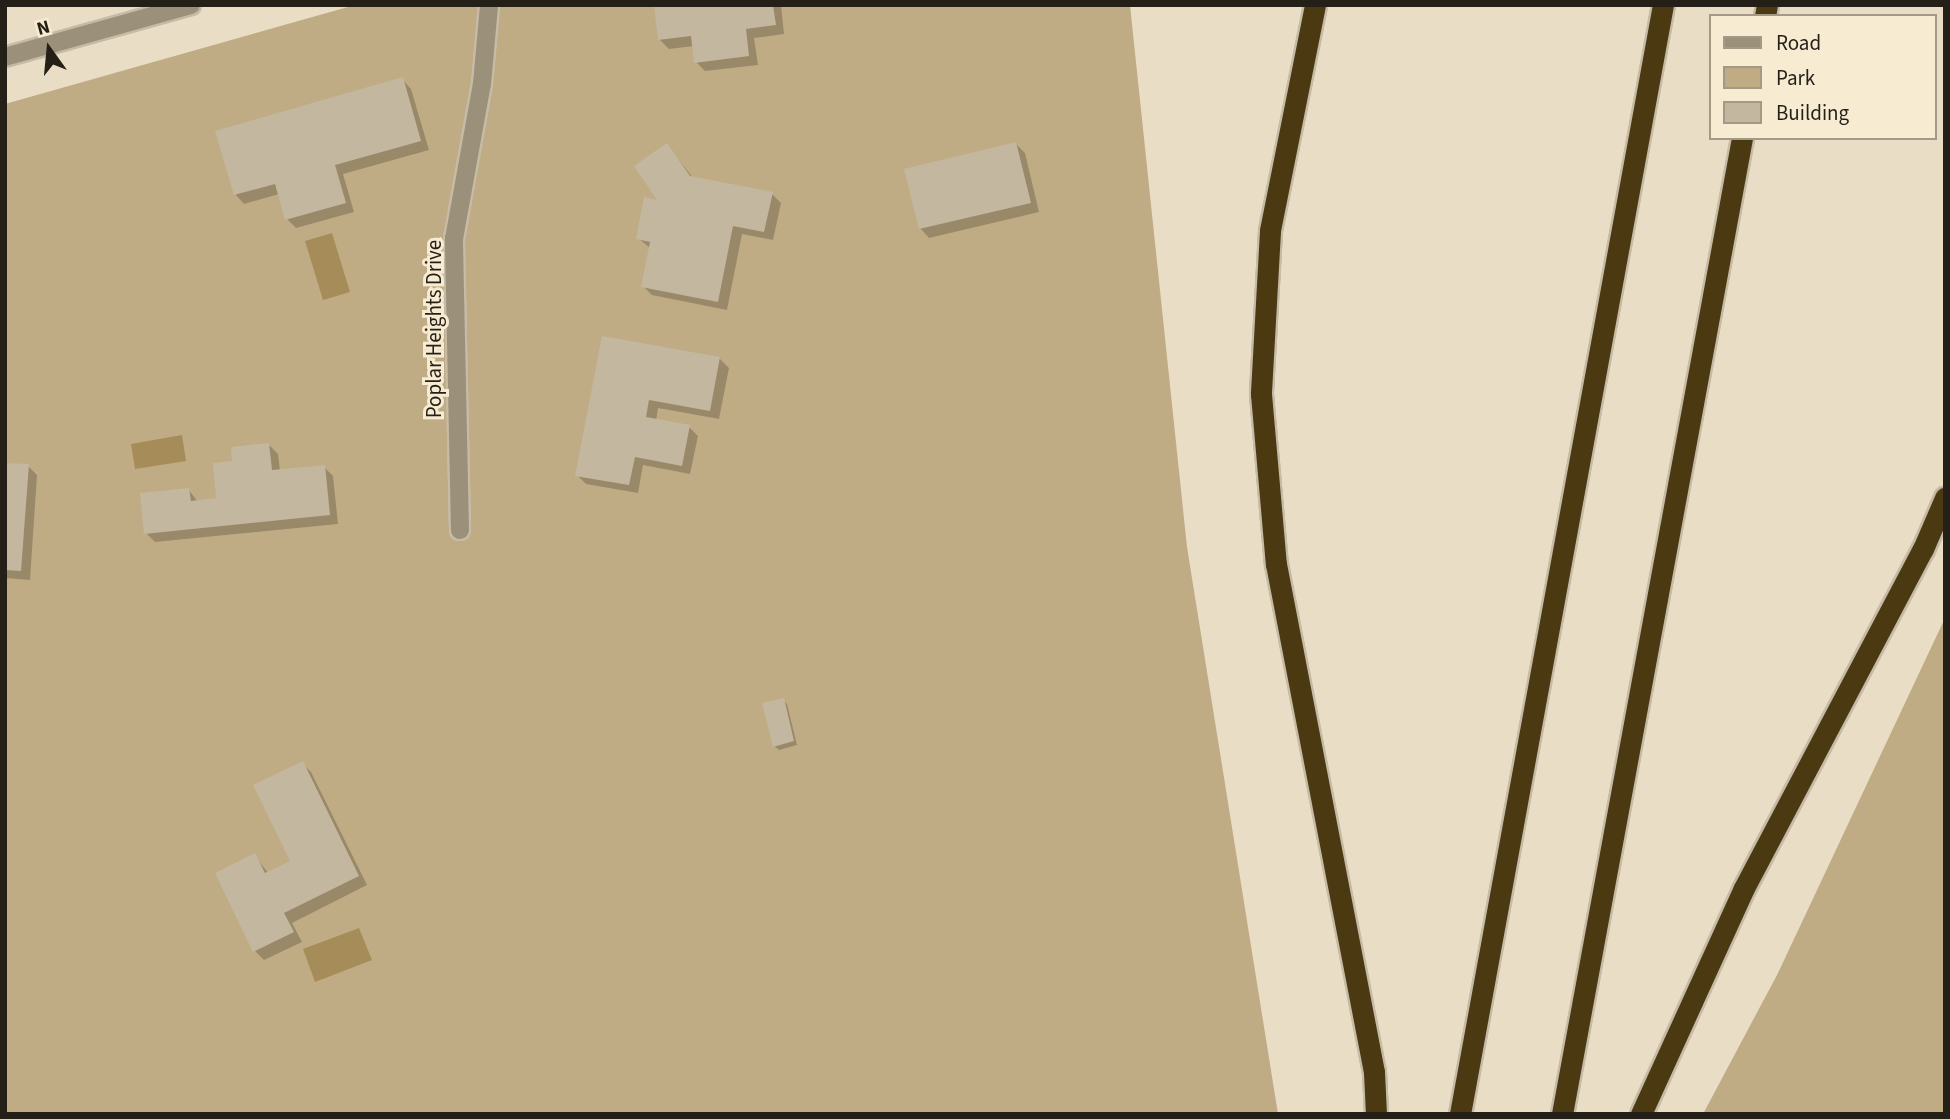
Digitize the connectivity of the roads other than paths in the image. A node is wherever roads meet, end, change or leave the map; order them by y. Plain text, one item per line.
1 (191, 5) edge
2 (489, 5) edge
3 (1315, 5) edge
4 (1663, 5) edge
5 (5, 57) edge
6 (1742, 140) edge
7 (1945, 498) edge
8 (460, 530) dead end
9 (1376, 1114) edge
10 (1460, 1114) edge
11 (1562, 1114) edge
12 (1641, 1114) edge

1 - 5 street
2 - 8 street, Poplar Heights Drive
3 - 9 highway
4 - 10 highway
6 - 11 highway
7 - 12 highway

